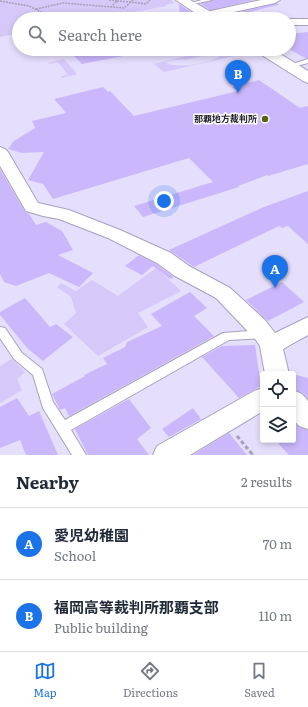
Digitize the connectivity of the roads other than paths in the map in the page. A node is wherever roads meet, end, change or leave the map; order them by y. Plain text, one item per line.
1 (210, 0) edge
2 (275, 0) edge
3 (186, 2) edge
4 (201, 12) edge
5 (228, 12) edge
6 (296, 22) edge
7 (308, 22) edge
8 (273, 56) edge
9 (308, 61) edge
10 (289, 66) junction
11 (308, 78) edge
12 (0, 152) edge
13 (308, 325) edge
14 (1, 331) edge
15 (268, 339) junction
16 (276, 371) edge
17 (260, 400) edge
18 (296, 404) edge
19 (308, 418) edge
20 (63, 428) junction
21 (79, 455) edge
22 (166, 455) edge

1 - 3 lane
2 - 5 street
3 - 4 main road
6 - 7 street
8 - 10 main road
9 - 10 lane
10 - 11 main road
12 - 15 street
13 - 15 street
14 - 20 lane
15 - 16 street
15 - 20 lane
17 - 22 street
18 - 19 street
20 - 21 lane

